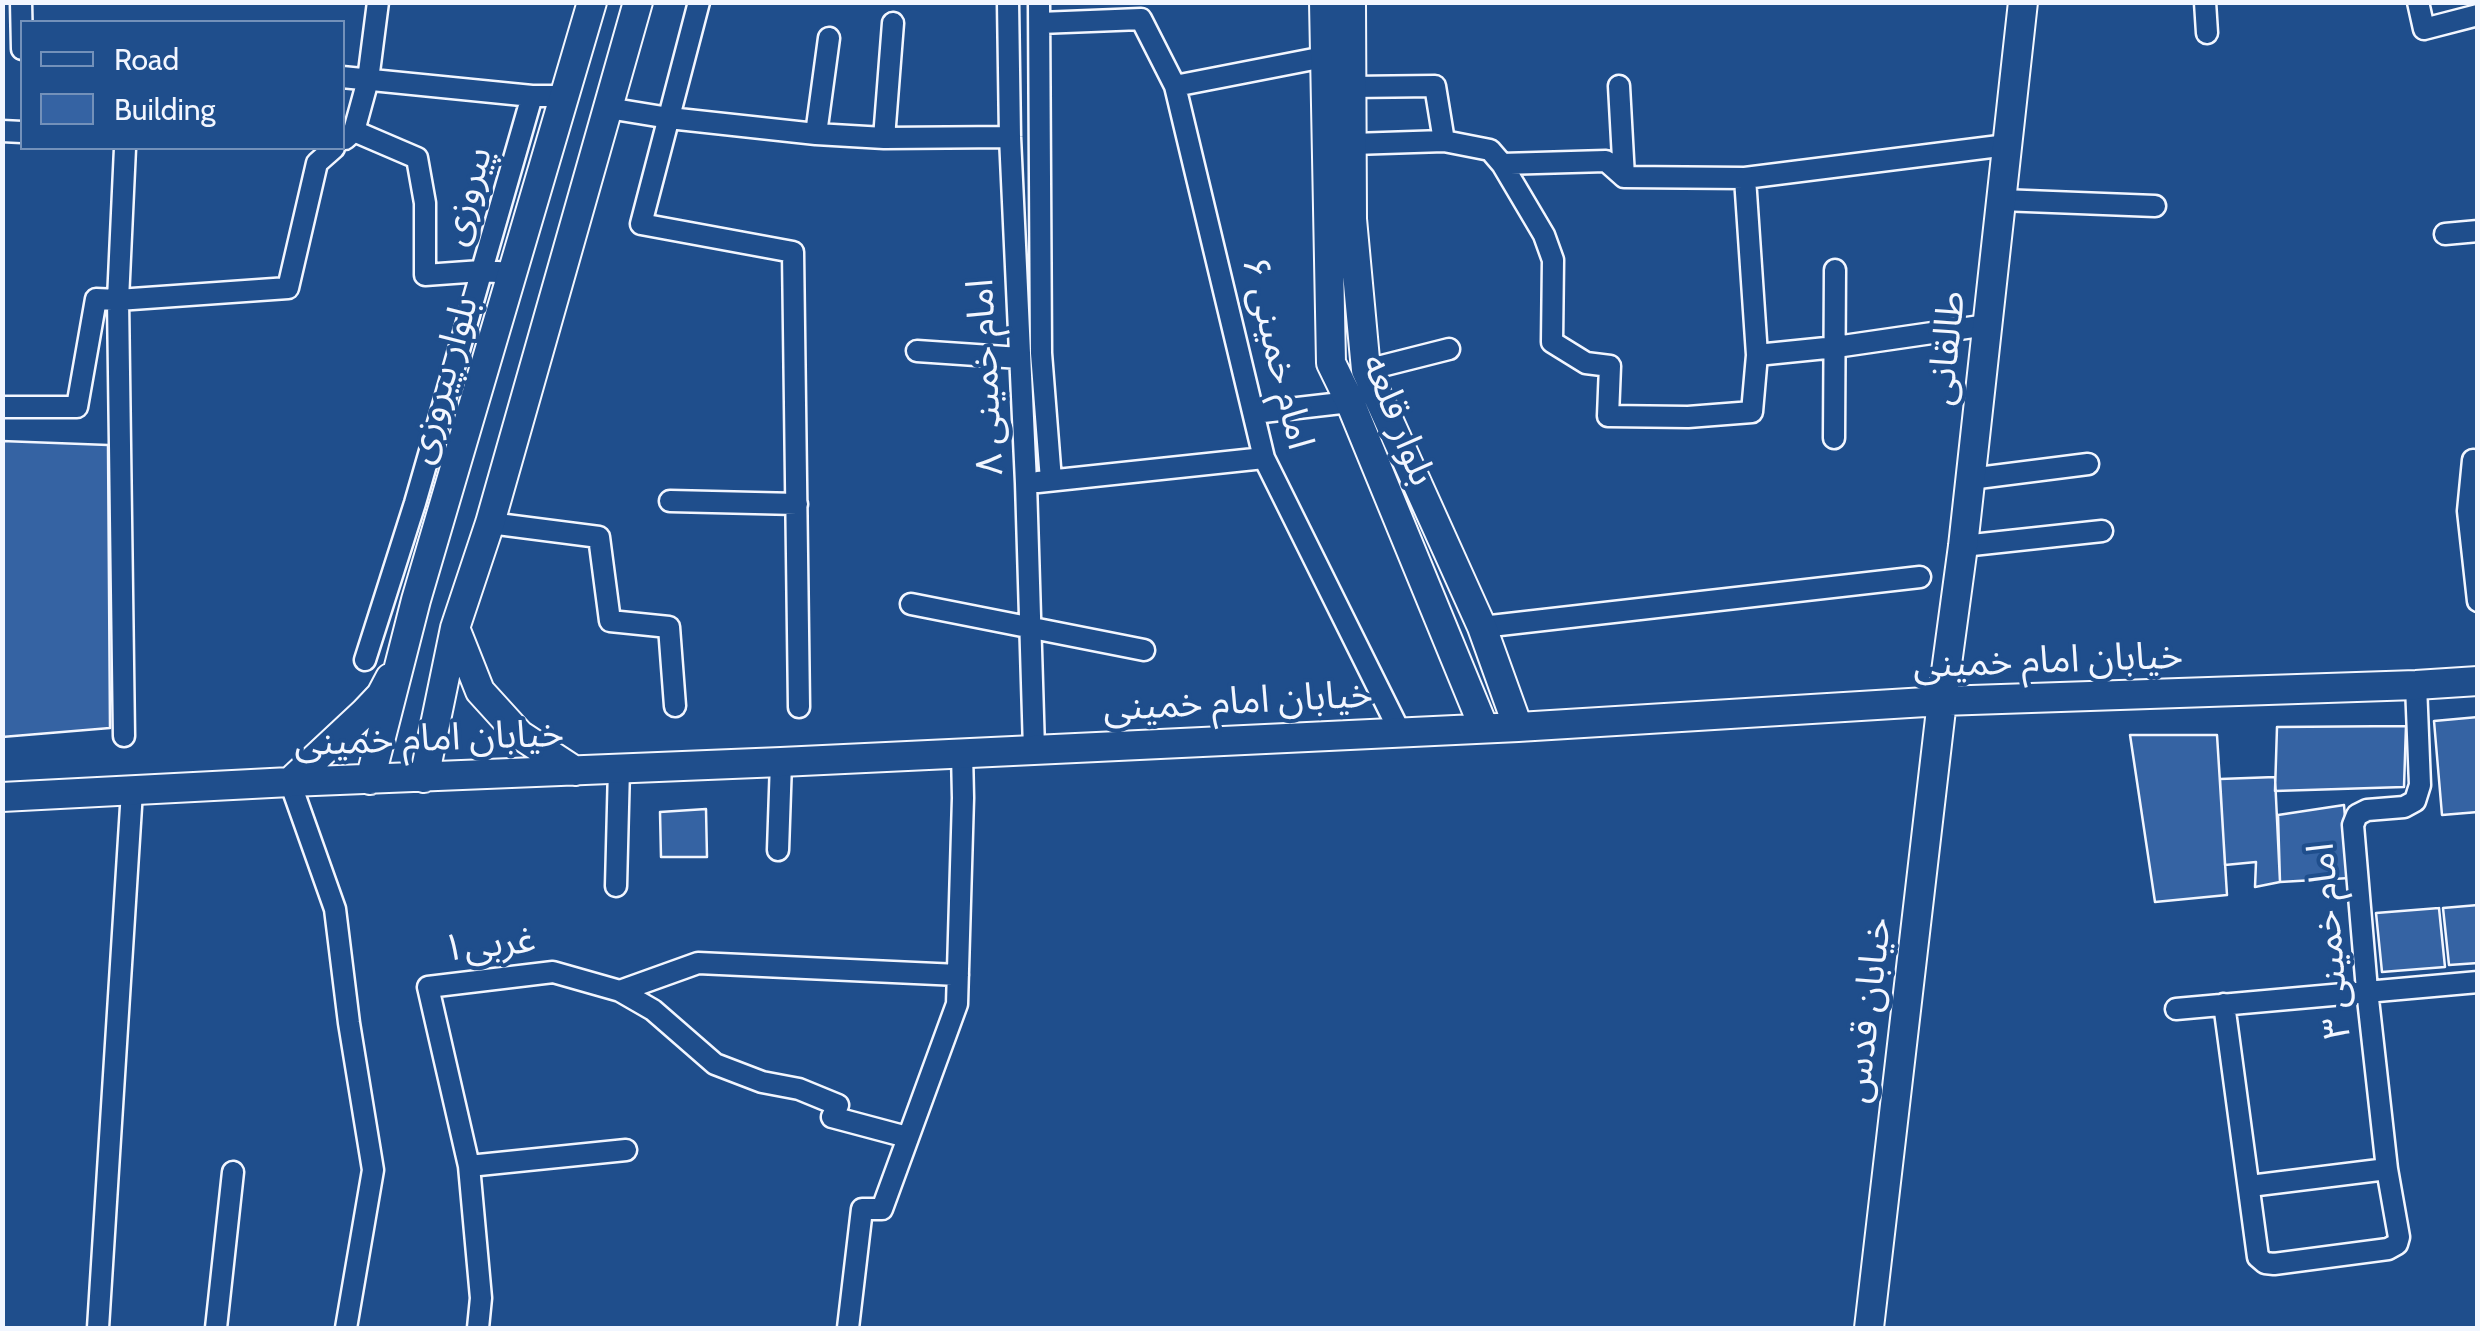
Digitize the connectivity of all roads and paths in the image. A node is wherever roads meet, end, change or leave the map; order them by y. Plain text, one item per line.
1 (378, 2) edge
2 (592, 2) edge
3 (638, 2) edge
4 (699, 2) edge
5 (1008, 2) edge
6 (1324, 2) edge
7 (1351, 2) edge
8 (2023, 2) edge
9 (2205, 2) edge
10 (2418, 2) edge
11 (1040, 13) edge
12 (2478, 15) edge
13 (893, 23) dead end
14 (2207, 33) dead end
15 (829, 38) dead end
16 (1324, 57) junction
17 (345, 77) edge
18 (368, 80) junction
19 (1174, 86) junction
20 (1351, 86) junction
21 (1619, 86) dead end
22 (532, 96) junction
23 (565, 96) junction
24 (608, 108) junction
25 (668, 118) junction
26 (816, 134) junction
27 (348, 136) edge
28 (1010, 137) junction
29 (884, 138) junction
30 (1444, 141) junction
31 (1353, 144) junction
32 (2007, 145) junction
33 (125, 150) edge
34 (332, 150) edge
35 (1502, 164) junction
36 (1624, 177) junction
37 (1745, 178) junction
38 (2001, 200) junction
39 (2154, 206) dead end
40 (2478, 231) edge
41 (2445, 234) dead end
42 (1835, 270) dead end
43 (482, 271) junction
44 (513, 273) junction
45 (118, 300) junction
46 (1987, 325) junction
47 (1836, 347) junction
48 (1448, 349) dead end
49 (917, 350) dead end
50 (1757, 355) junction
51 (1020, 358) junction
52 (1366, 370) junction
53 (1350, 402) junction
54 (2, 407) edge
55 (1254, 413) junction
56 (1834, 438) dead end
57 (1264, 458) junction
58 (2473, 460) dead end
59 (2088, 464) dead end
60 (1970, 479) junction
61 (1051, 480) junction
62 (1026, 483) junction
63 (670, 501) dead end
64 (797, 504) junction
65 (2473, 511) edge
66 (490, 523) junction
67 (2102, 531) dead end
68 (1963, 546) junction
69 (1920, 577) dead end
70 (416, 600) junction
71 (2478, 601) edge
72 (911, 604) dead end
73 (458, 620) junction
74 (1482, 627) junction
75 (1029, 628) junction
76 (1144, 650) dead end
77 (400, 659) junction
78 (365, 660) dead end
79 (2478, 681) edge
80 (2416, 685) junction
81 (1942, 701) junction
82 (675, 706) dead end
83 (800, 706) dead end
84 (1518, 726) junction
85 (1484, 728) junction
86 (1400, 732) junction
87 (124, 736) dead end
88 (1034, 749) junction
89 (962, 752) junction
90 (781, 762) junction
91 (619, 768) junction
92 (575, 771) junction
93 (424, 778) junction
94 (370, 780) junction
95 (290, 782) junction
96 (132, 791) junction
97 (2, 798) edge
98 (778, 850) dead end
99 (616, 886) dead end
100 (958, 975) junction
101 (2478, 982) edge
102 (2367, 990) junction
103 (620, 991) junction
104 (2224, 1004) junction
105 (2176, 1009) dead end
106 (907, 1137) junction
107 (626, 1150) dead end
108 (470, 1166) junction
109 (2388, 1170) junction
110 (233, 1172) dead end
111 (2250, 1186) junction
112 (98, 1328) edge
113 (216, 1328) edge
114 (346, 1328) edge
115 (478, 1328) edge
116 (848, 1328) edge
117 (1870, 1328) edge

1 - 18 street
2 - 23 main road, بلوار پیروزی
3 - 24 main road
4 - 25 street
5 - 28 street, امام خمینی ۸
6 - 16 main road, بلوار قلعه
7 - 20 main road, بلوار قلعه
8 - 32 main road, طالقانی
9 - 14 street
10 - 12 street
11 - 19 street, امام خمینی ۶
11 - 61 street
13 - 29 street
15 - 26 street
16 - 19 street
16 - 53 main road, بلوار قلعه
17 - 18 street
18 - 22 street
18 - 27 street
19 - 55 street, امام خمینی ۶
20 - 30 street
20 - 31 main road, بلوار قلعه
21 - 36 street
22 - 23 street
22 - 43 street, پیروزی
23 - 44 main road, بلوار پیروزی
24 - 25 street
24 - 66 main road
25 - 26 street
25 - 64 street
26 - 29 street
27 - 43 street
28 - 29 street
28 - 51 street, امام خمینی ۸
30 - 31 street
30 - 35 street
31 - 52 main road, بلوار قلعه
32 - 37 street
32 - 38 main road, طالقانی
33 - 45 street
34 - 45 street
35 - 36 street
35 - 50 street
36 - 37 street
37 - 50 street
38 - 39 street
38 - 46 main road, طالقانی
40 - 41 street
42 - 47 street
43 - 44 street
43 - 78 street, پیروزی
44 - 70 main road, بلوار پیروزی
45 - 54 street
45 - 87 street
46 - 47 street
46 - 60 main road, طالقانی
47 - 50 street
47 - 56 street
48 - 52 street
49 - 51 street
51 - 62 street, امام خمینی ۸
52 - 74 main road, بلوار قلعه
53 - 55 street
53 - 85 main road, بلوار قلعه
55 - 57 street, امام خمینی ۶
57 - 61 street
57 - 86 street, امام خمینی ۶
58 - 65 street
59 - 60 street
60 - 68 main road, طالقانی
61 - 62 street
62 - 75 street, امام خمینی ۸
63 - 64 street
64 - 83 street
65 - 71 street
66 - 73 main road
66 - 82 street
67 - 68 street
68 - 81 main road, طالقانی
69 - 74 street
70 - 73 main road
70 - 77 main road, بلوار پیروزی
72 - 75 street
73 - 92 main road
73 - 93 main road
74 - 84 main road, بلوار قلعه
75 - 76 street
75 - 88 street, امام خمینی ۸
77 - 94 main road, بلوار پیروزی
77 - 95 main road
79 - 80 main road, خیابان امام خمینی
80 - 81 main road, خیابان امام خمینی
80 - 102 street, امام خمینی ۳
81 - 84 main road, خیابان امام خمینی
81 - 117 main road, خیابان قدس
84 - 85 main road, خیابان امام خمینی
85 - 86 main road, خیابان امام خمینی
86 - 88 main road, خیابان امام خمینی
88 - 89 main road, خیابان امام خمینی
89 - 90 main road, خیابان امام خمینی
89 - 100 street
90 - 91 main road, خیابان امام خمینی
90 - 98 street
91 - 92 main road, خیابان امام خمینی
91 - 99 street
92 - 93 main road, خیابان امام خمینی
93 - 94 main road, خیابان امام خمینی
94 - 95 main road, خیابان امام خمینی
95 - 96 main road, خیابان امام خمینی
95 - 114 street
96 - 97 main road, خیابان امام خمینی
96 - 112 street
100 - 103 street
100 - 106 street
101 - 102 street
102 - 104 street
102 - 109 street, امام خمینی ۳
103 - 106 street
103 - 108 street, غربی۱
104 - 105 street
104 - 111 street
106 - 116 street
107 - 108 street
108 - 115 street, غربی۱
109 - 111 street
109 - 111 street, امام خمینی ۳
110 - 113 street

